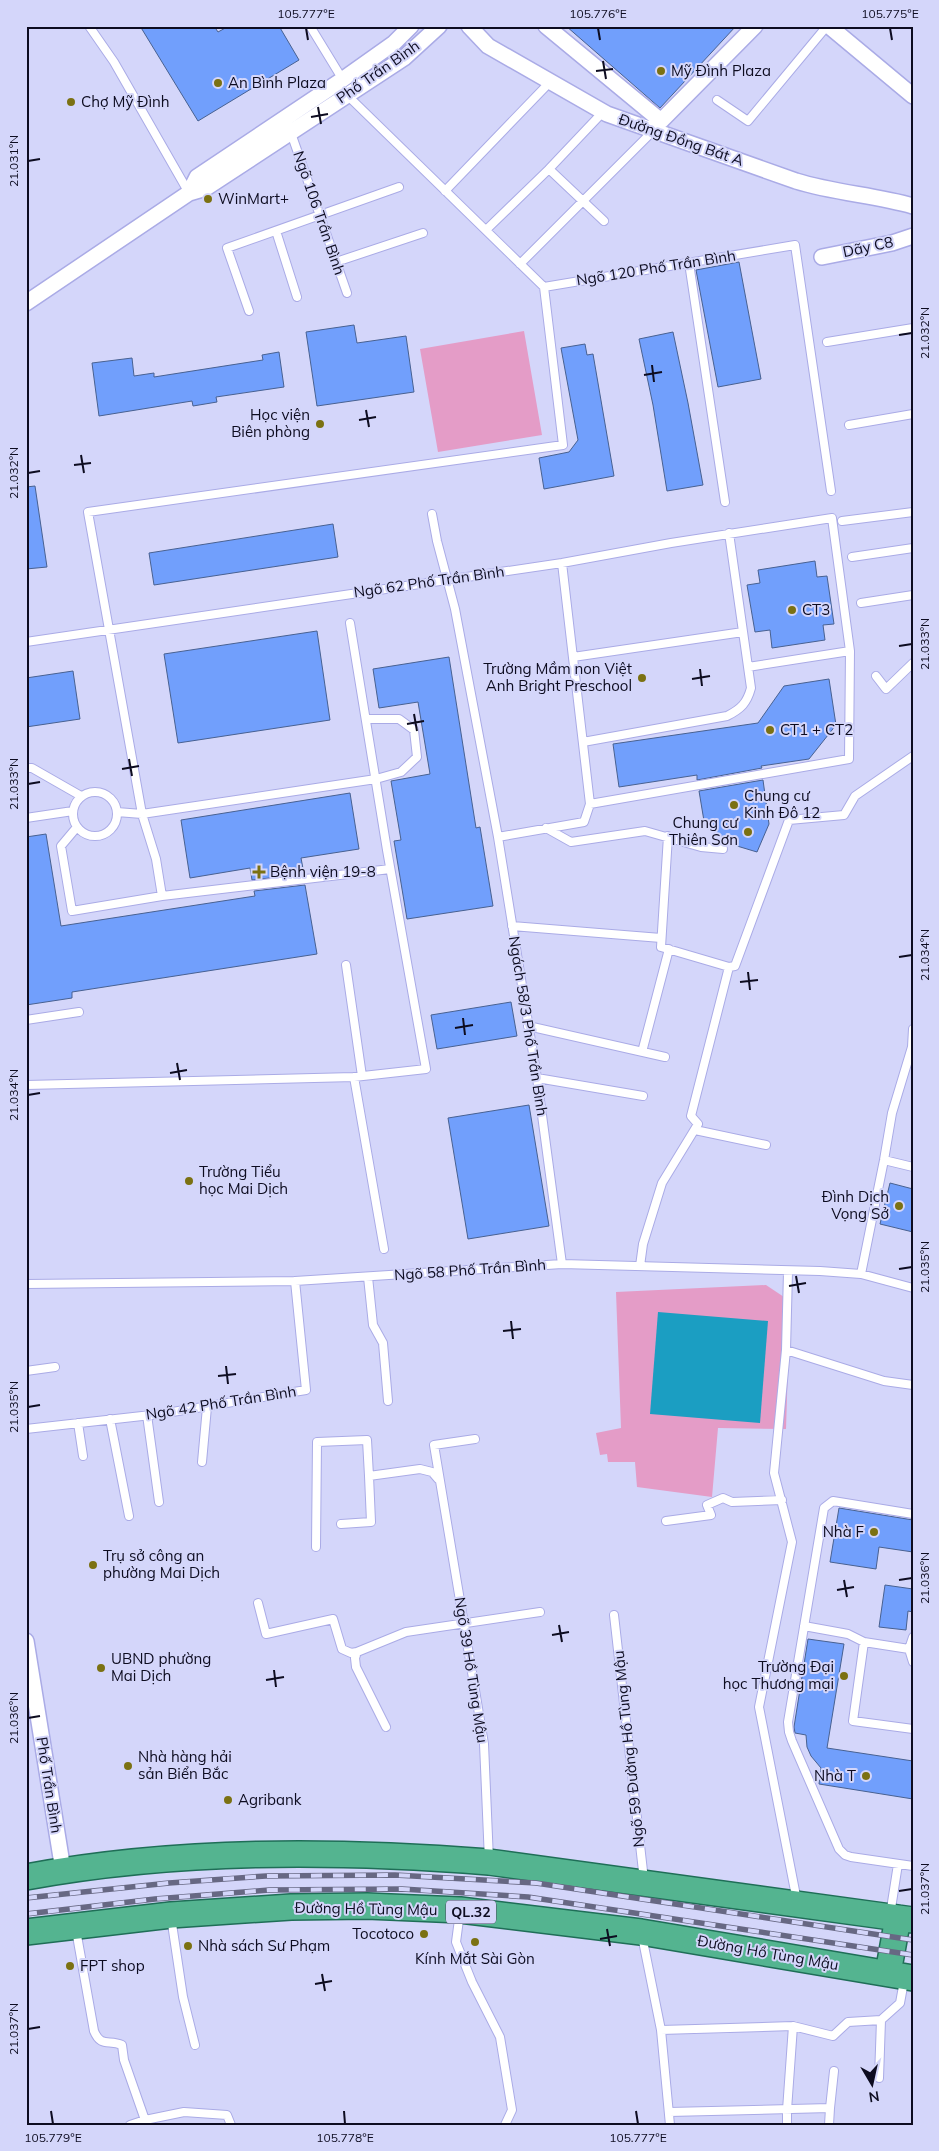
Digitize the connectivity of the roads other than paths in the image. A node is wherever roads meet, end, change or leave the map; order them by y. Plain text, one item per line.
1 (89, 26) edge
2 (310, 26) edge
3 (411, 26) edge
4 (439, 26) edge
5 (469, 26) edge
6 (755, 26) edge
7 (828, 26) edge
8 (549, 27) edge
9 (343, 80) junction
10 (550, 82) junction
11 (347, 95) junction
12 (913, 96) edge
13 (716, 100) dead end
14 (603, 112) junction
15 (290, 132) junction
16 (653, 132) junction
17 (549, 169) junction
18 (399, 187) dead end
19 (445, 191) junction
20 (189, 194) junction
21 (582, 201) junction
22 (913, 206) edge
23 (319, 214) junction
24 (604, 221) dead end
25 (486, 230) junction
26 (276, 231) junction
27 (422, 233) dead end
28 (913, 236) edge
29 (822, 257) dead end
30 (336, 262) junction
31 (689, 263) junction
32 (520, 264) junction
33 (544, 287) junction
34 (347, 293) dead end
35 (297, 297) dead end
36 (26, 303) edge
37 (249, 311) dead end
38 (913, 328) edge
39 (827, 342) dead end
40 (913, 414) edge
41 (849, 425) dead end
42 (831, 491) dead end
43 (726, 502) dead end
44 (913, 512) edge
45 (432, 514) dead end
46 (842, 521) dead end
47 (729, 533) junction
48 (913, 548) edge
49 (852, 557) dead end
50 (562, 563) junction
51 (447, 579) junction
52 (913, 595) edge
53 (861, 603) dead end
54 (350, 623) dead end
55 (108, 630) junction
56 (743, 632) junction
57 (26, 642) edge
58 (850, 651) junction
59 (573, 657) junction
60 (913, 663) edge
61 (748, 667) junction
62 (876, 676) dead end
63 (366, 719) junction
64 (583, 742) junction
65 (913, 756) edge
66 (26, 768) edge
67 (376, 779) junction
68 (81, 796) junction
69 (590, 804) junction
70 (73, 811) junction
71 (117, 812) junction
72 (142, 814) junction
73 (26, 818) edge
74 (77, 827) junction
75 (546, 828) junction
76 (668, 836) junction
77 (498, 837) junction
78 (722, 849) dead end
79 (390, 869) junction
80 (162, 896) junction
81 (512, 926) junction
82 (661, 938) junction
83 (669, 949) junction
84 (346, 965) dead end
85 (729, 966) junction
86 (79, 1012) dead end
87 (26, 1020) edge
88 (528, 1026) junction
89 (913, 1029) edge
90 (642, 1052) junction
91 (665, 1057) dead end
92 (358, 1076) junction
93 (537, 1078) junction
94 (26, 1085) edge
95 (643, 1096) dead end
96 (695, 1130) junction
97 (766, 1145) dead end
98 (884, 1160) junction
99 (913, 1167) edge
100 (384, 1249) dead end
101 (562, 1264) junction
102 (640, 1266) junction
103 (788, 1272) junction
104 (861, 1274) junction
105 (368, 1277) junction
106 (295, 1280) junction
107 (26, 1284) edge
108 (913, 1288) edge
109 (786, 1350) junction
110 (55, 1367) dead end
111 (26, 1372) edge
112 (913, 1385) edge
113 (388, 1401) dead end
114 (206, 1407) junction
115 (147, 1415) junction
116 (110, 1419) junction
117 (78, 1423) junction
118 (26, 1429) edge
119 (475, 1439) dead end
120 (83, 1456) dead end
121 (202, 1462) dead end
122 (369, 1476) junction
123 (440, 1481) junction
124 (782, 1500) junction
125 (159, 1502) dead end
126 (913, 1514) edge
127 (129, 1516) dead end
128 (666, 1521) dead end
129 (341, 1524) dead end
130 (316, 1547) dead end
131 (258, 1603) dead end
132 (540, 1612) dead end
133 (614, 1615) dead end
134 (464, 1623) junction
135 (804, 1626) junction
136 (913, 1637) edge
137 (26, 1641) edge
138 (864, 1642) junction
139 (909, 1649) junction
140 (356, 1652) junction
141 (913, 1662) edge
142 (386, 1726) dead end
143 (913, 1730) edge
144 (489, 1862) junction
145 (898, 1864) junction
146 (913, 1866) edge
147 (63, 1870) junction
148 (26, 1877) edge
149 (644, 1882) junction
150 (797, 1903) junction
151 (460, 1910) junction
152 (171, 1915) junction
153 (900, 1918) edge
154 (75, 1926) junction
155 (26, 1932) edge
156 (641, 1932) junction
157 (902, 1976) edge
158 (881, 2020) junction
159 (793, 2026) junction
160 (661, 2030) junction
161 (195, 2045) dead end
162 (834, 2071) dead end
163 (879, 2078) dead end
164 (830, 2108) junction
165 (787, 2110) junction
166 (669, 2112) junction
167 (145, 2120) junction
168 (130, 2125) edge
169 (231, 2125) edge
170 (505, 2125) edge
171 (670, 2125) edge
172 (788, 2125) edge
173 (829, 2125) edge

1 - 20 lane
2 - 9 lane
3 - 9 street, Phố Trần Bình
4 - 11 street, Phố Trần Bình
5 - 10 street, Đường Đồng Bát A
6 - 8 street
7 - 12 street
7 - 13 lane
9 - 20 street, Phố Trần Bình
10 - 14 street, Đường Đồng Bát A
10 - 19 lane
11 - 15 street, Phố Trần Bình
11 - 19 lane
14 - 16 street, Đường Đồng Bát A
14 - 17 lane
15 - 20 street, Phố Trần Bình
15 - 23 lane, Ngõ 106 Trần Bình
16 - 21 lane
16 - 22 street, Đường Đồng Bát A
17 - 21 lane
17 - 25 lane
18 - 23 lane
19 - 25 lane
20 - 36 street, Phố Trần Bình
21 - 24 lane
21 - 32 lane
23 - 26 lane
23 - 30 lane, Ngõ 106 Trần Bình
25 - 32 lane
26 - 35 lane
26 - 37 lane
27 - 30 lane
28 - 29 street, Dãy C8
30 - 34 lane, Ngõ 106 Trần Bình
31 - 33 lane, Ngõ 120 Phố Trần Bình
31 - 42 lane, Ngõ 120 Phố Trần Bình
31 - 43 lane
32 - 33 lane
33 - 55 lane
38 - 39 lane
40 - 41 lane
44 - 46 lane
45 - 51 lane, Ngách 58/3 Phố Trần Bình
47 - 50 lane, Ngõ 62 Phố Trần Bình
47 - 56 lane
47 - 58 lane, Ngõ 62 Phố Trần Bình
48 - 49 lane
50 - 51 lane, Ngõ 62 Phố Trần Bình
50 - 59 lane
51 - 55 lane, Ngõ 62 Phố Trần Bình
51 - 77 lane, Ngách 58/3 Phố Trần Bình
52 - 53 lane
54 - 63 lane
55 - 57 lane, Ngõ 62 Phố Trần Bình
55 - 72 lane
56 - 59 lane
56 - 61 lane
58 - 61 lane
58 - 69 lane
59 - 64 lane
60 - 62 lane
61 - 64 lane
63 - 67 lane
63 - 67 lane
64 - 69 lane
65 - 85 lane
66 - 68 lane
67 - 72 lane
67 - 79 lane
68 - 70 lane
68 - 71 lane
69 - 75 lane
70 - 73 lane
70 - 74 lane
71 - 72 lane
71 - 74 lane
72 - 80 lane
74 - 80 lane
75 - 76 lane
75 - 77 lane
76 - 78 lane
76 - 82 lane
77 - 81 lane, Ngách 58/3 Phố Trần Bình
79 - 80 lane
79 - 92 lane
81 - 82 lane
81 - 88 lane, Ngách 58/3 Phố Trần Bình
82 - 83 lane
83 - 85 lane
83 - 90 lane
84 - 92 lane
85 - 96 lane
86 - 87 lane
88 - 90 lane
88 - 93 lane, Ngách 58/3 Phố Trần Bình
89 - 98 lane
90 - 91 lane
92 - 94 lane
92 - 100 lane
93 - 95 lane
93 - 101 lane, Ngách 58/3 Phố Trần Bình
96 - 97 lane
96 - 102 lane
98 - 99 lane
98 - 104 lane
101 - 102 lane, Ngõ 58 Phố Trần Bình
101 - 105 lane, Ngõ 58 Phố Trần Bình
102 - 103 lane, Ngõ 58 Phố Trần Bình
103 - 104 lane, Ngõ 58 Phố Trần Bình
103 - 109 lane
104 - 108 lane, Ngõ 58 Phố Trần Bình
105 - 106 lane, Ngõ 58 Phố Trần Bình
105 - 113 lane
106 - 107 lane, Ngõ 58 Phố Trần Bình
106 - 114 lane, Ngõ 42 Phố Trần Bình
109 - 112 lane
109 - 124 lane
110 - 111 lane
114 - 115 lane, Ngõ 42 Phố Trần Bình
114 - 121 lane
115 - 116 lane, Ngõ 42 Phố Trần Bình
115 - 125 lane
116 - 117 lane, Ngõ 42 Phố Trần Bình
116 - 127 lane
117 - 118 lane, Ngõ 42 Phố Trần Bình
117 - 120 lane
119 - 123 lane, Ngõ 39 Hồ Tùng Mậu
122 - 123 lane
122 - 129 lane
122 - 130 lane
123 - 134 lane, Ngõ 39 Hồ Tùng Mậu
124 - 128 lane
124 - 150 lane
126 - 135 lane
131 - 140 lane
132 - 134 lane
133 - 149 lane, Ngõ 59 Đường Hồ Tùng Mậu
134 - 140 lane
134 - 144 lane, Ngõ 39 Hồ Tùng Mậu
135 - 138 lane
135 - 145 lane
136 - 139 lane
137 - 147 street, Phố Trần Bình
138 - 139 lane
138 - 143 lane
139 - 141 lane
140 - 142 lane
144 - 147 highway
144 - 149 highway
145 - 146 lane
145 - 153 lane
147 - 148 highway
149 - 150 highway
150 - 153 highway
151 - 152 highway, Đường Hồ Tùng Mậu / QL.32
151 - 156 highway, Đường Hồ Tùng Mậu / QL.32
151 - 170 lane
152 - 154 highway, Đường Hồ Tùng Mậu / QL.32
152 - 161 lane
153 - 157 highway
154 - 155 highway, Đường Hồ Tùng Mậu / QL.32
154 - 167 lane
156 - 157 highway, Đường Hồ Tùng Mậu / QL.32
156 - 160 lane
157 - 158 lane
158 - 159 lane
158 - 163 lane
159 - 160 lane
159 - 165 lane
160 - 166 lane
162 - 164 lane
164 - 165 lane
164 - 173 lane
165 - 166 lane
165 - 172 lane
166 - 171 lane
167 - 168 lane
167 - 169 lane

